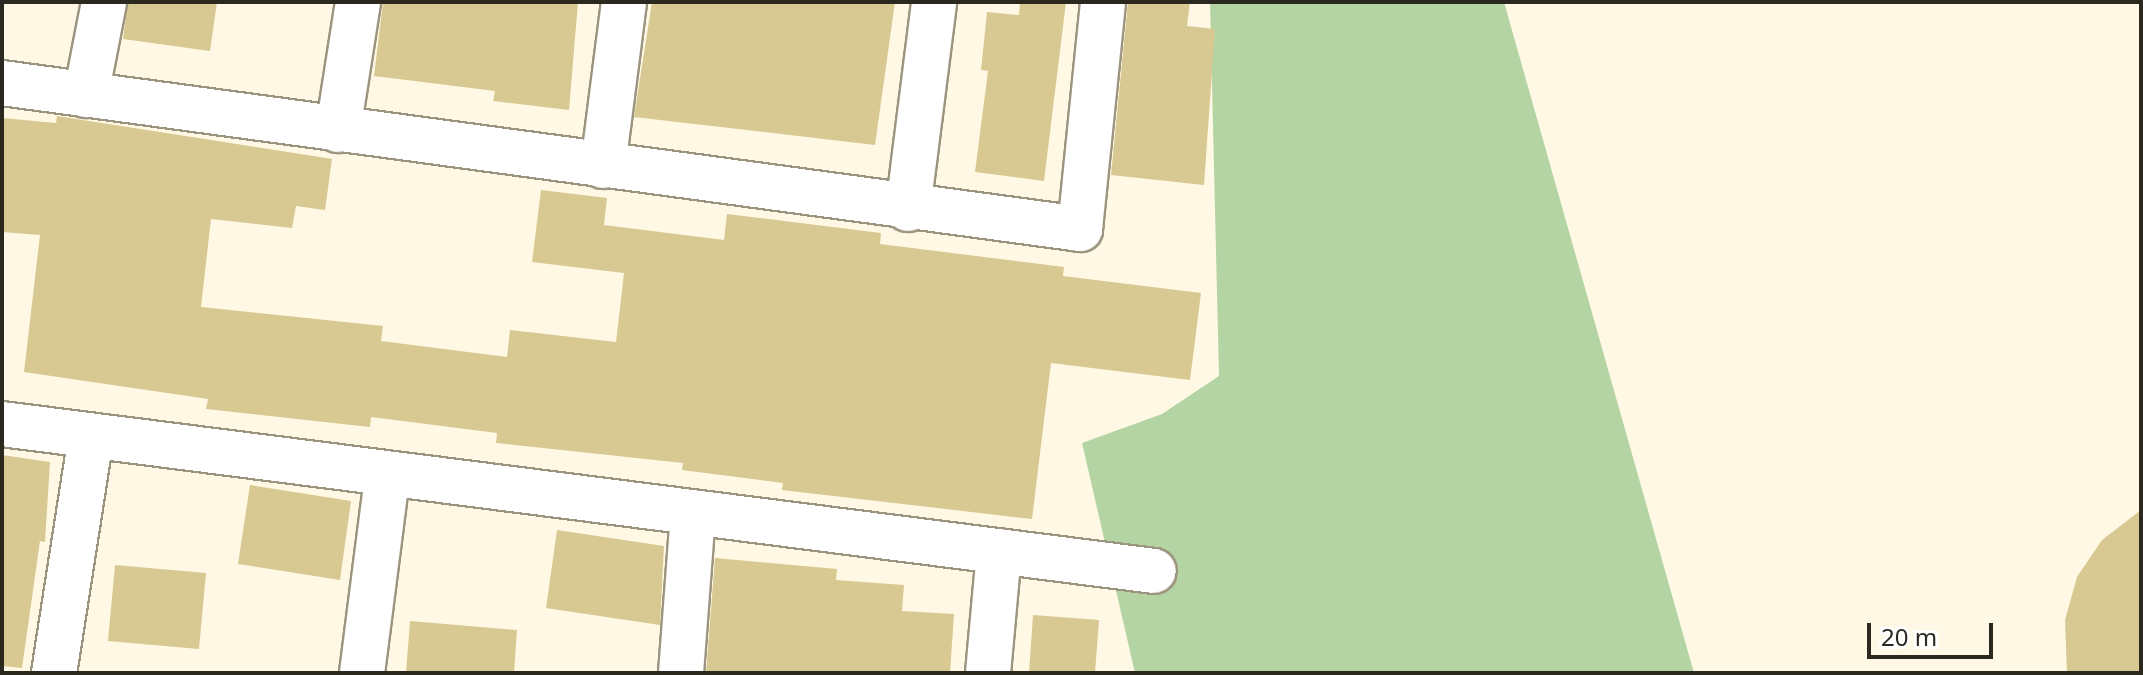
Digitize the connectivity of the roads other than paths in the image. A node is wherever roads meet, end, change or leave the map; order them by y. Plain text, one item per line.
1 (104, 2) edge
2 (358, 2) edge
3 (624, 2) edge
4 (934, 2) edge
5 (1103, 2) edge
6 (2, 83) edge
7 (86, 95) junction
8 (338, 130) junction
9 (603, 166) junction
10 (908, 209) junction
11 (2, 424) edge
12 (91, 436) junction
13 (387, 477) junction
14 (693, 512) junction
15 (999, 551) junction
16 (1154, 571) dead end
17 (54, 673) edge
18 (362, 673) edge
19 (681, 673) edge
20 (988, 673) edge

1 - 7 street
2 - 8 street
3 - 9 street
4 - 10 street
5 - 10 street
6 - 7 street
7 - 8 street
8 - 9 street
9 - 10 street
11 - 12 street
12 - 13 street
12 - 17 street
13 - 14 street
13 - 18 street
14 - 15 street
14 - 19 street
15 - 16 street
15 - 20 street

